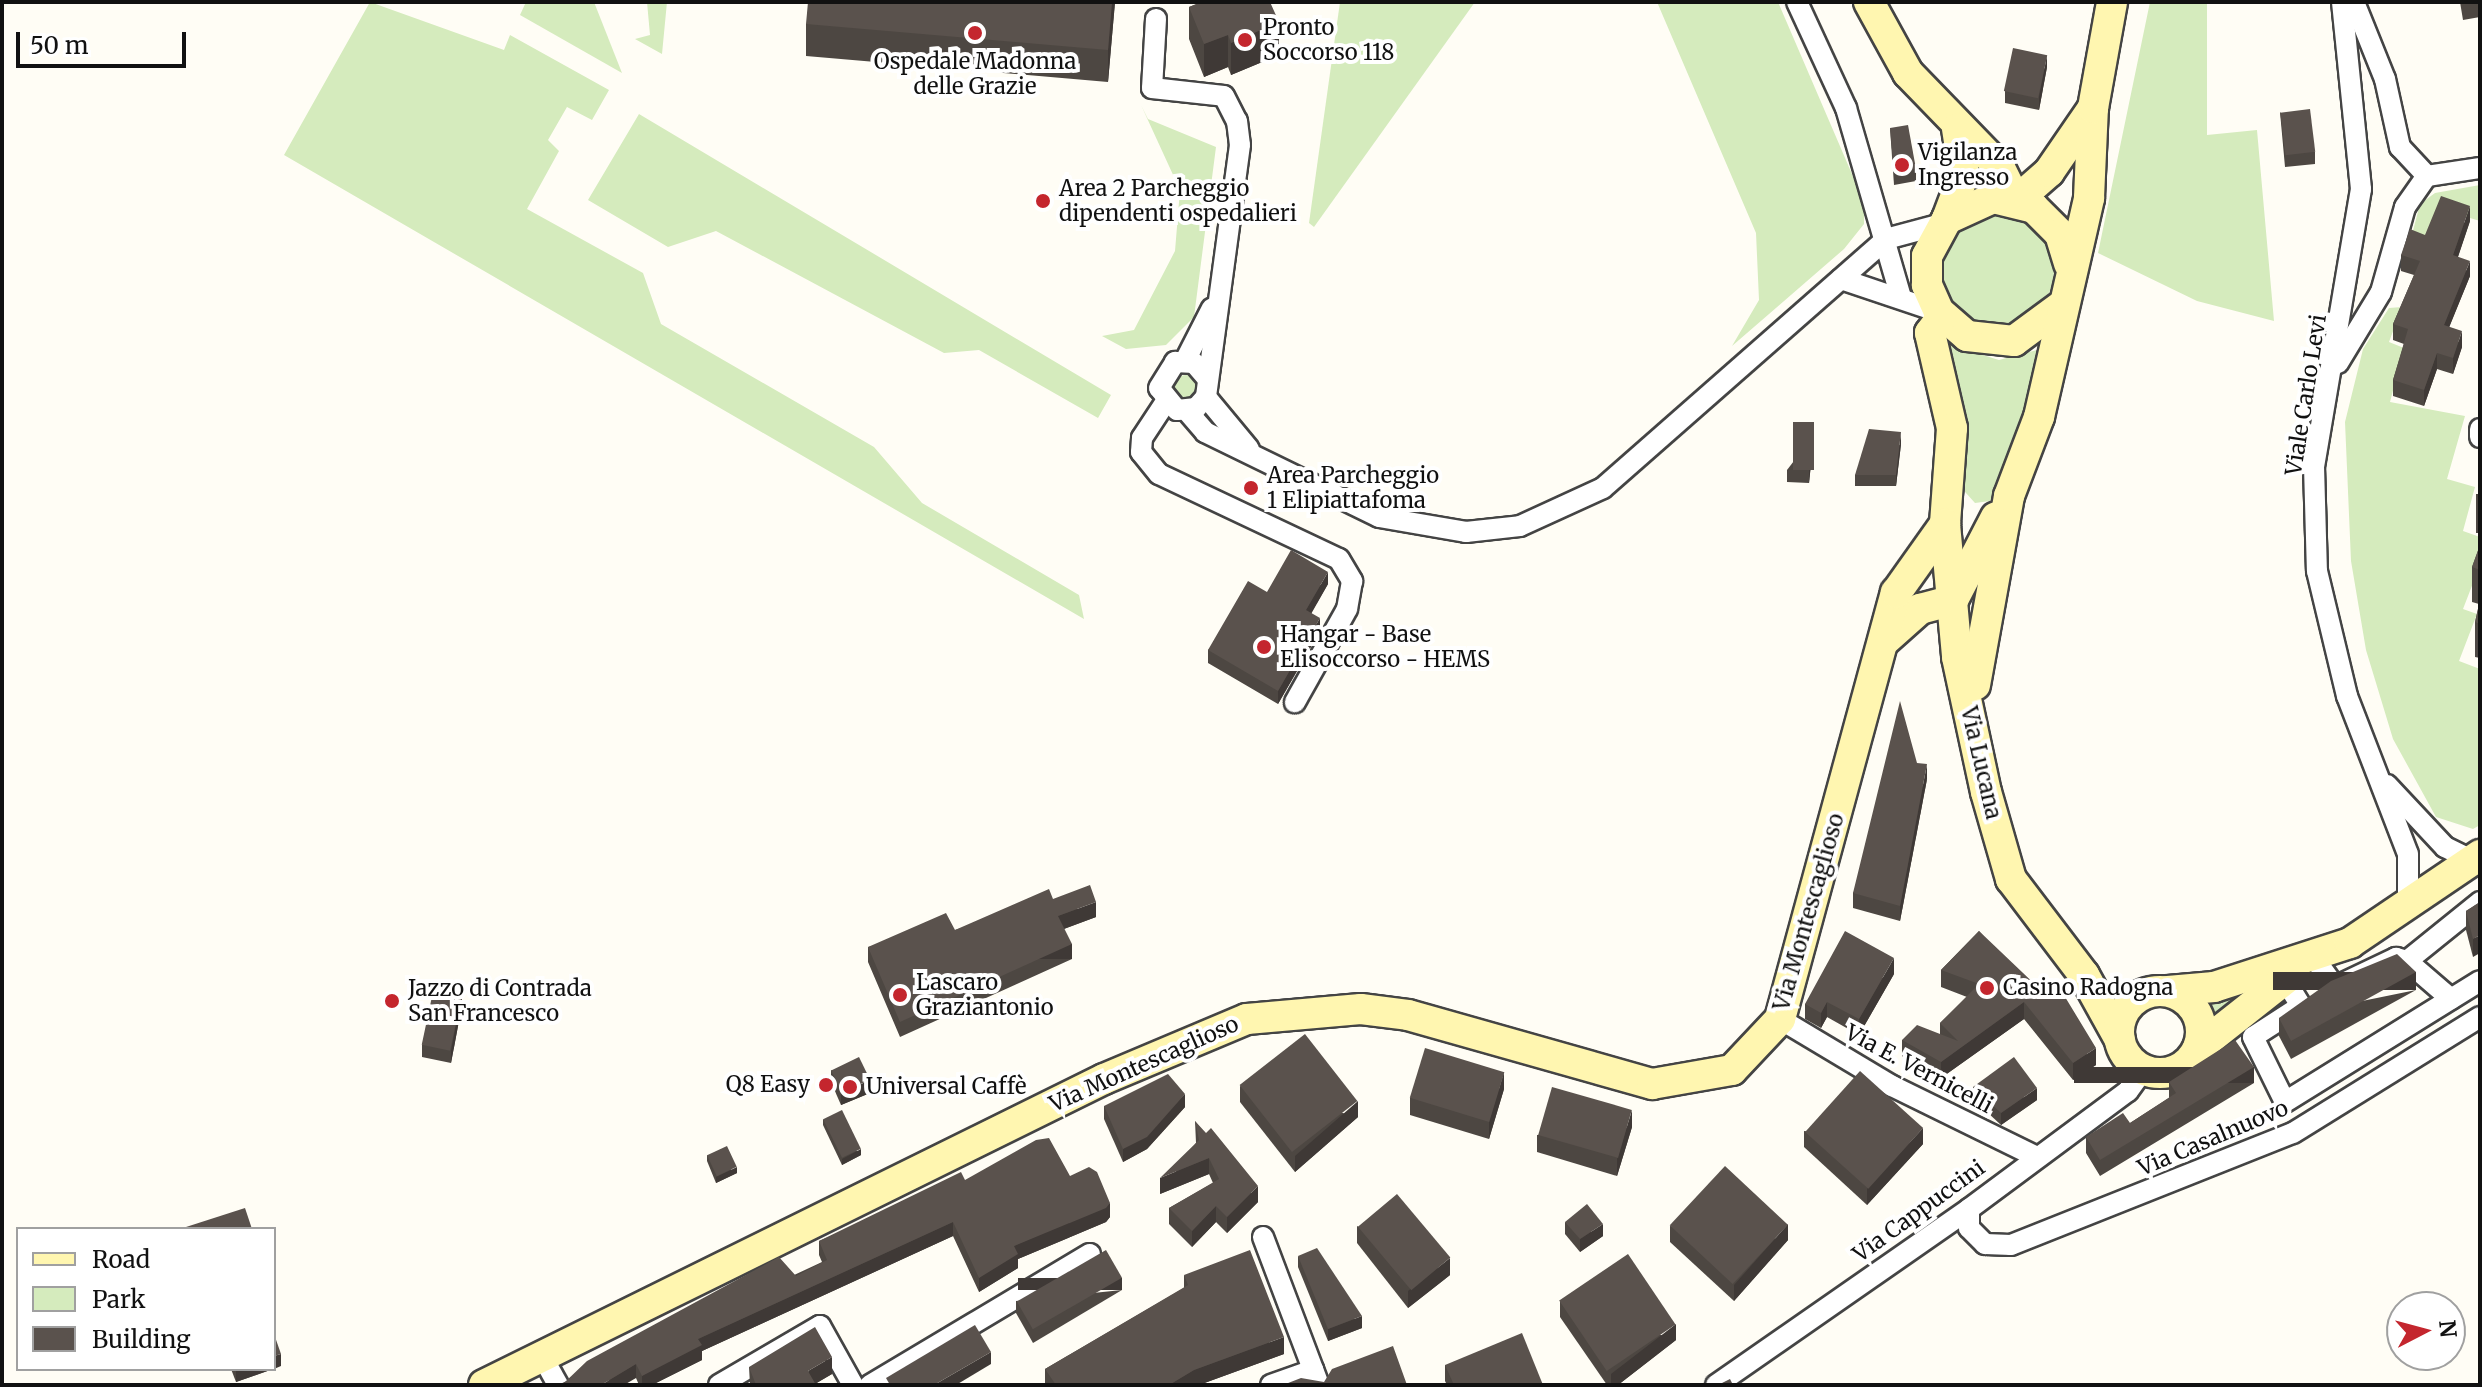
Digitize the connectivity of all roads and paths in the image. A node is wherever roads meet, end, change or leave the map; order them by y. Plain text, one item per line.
1 (1797, 2) edge
2 (1869, 2) edge
3 (2112, 2) edge
4 (2342, 2) edge
5 (2354, 2) edge
6 (1156, 19) dead end
7 (2093, 108) junction
8 (1957, 129) junction
9 (2480, 168) edge
10 (2427, 176) junction
11 (2016, 201) junction
12 (1945, 221) junction
13 (1886, 239) junction
14 (2069, 264) junction
15 (1223, 274) junction
16 (1841, 279) junction
17 (1901, 297) junction
18 (2060, 307) junction
19 (1940, 314) junction
20 (1185, 361) junction
21 (2330, 376) junction
22 (1207, 388) junction
23 (1176, 408) junction
24 (2480, 429) edge
25 (2480, 437) edge
26 (1257, 457) junction
27 (2009, 496) junction
28 (1945, 524) junction
29 (1953, 600) junction
30 (1882, 644) junction
31 (1295, 702) dead end
32 (1974, 735) junction
33 (2387, 785) junction
34 (2476, 858) edge
35 (2480, 902) edge
36 (2408, 905) junction
37 (2314, 958) junction
38 (2407, 961) junction
39 (2084, 975) junction
40 (2480, 981) edge
41 (2160, 991) junction
42 (2293, 993) dead end
43 (2451, 999) junction
44 (2480, 1017) edge
45 (1780, 1019) junction
46 (2120, 1040) junction
47 (2198, 1048) junction
48 (2144, 1069) junction
49 (2037, 1157) junction
50 (1969, 1209) junction
51 (1263, 1237) dead end
52 (1090, 1254) dead end
53 (542, 1356) junction
54 (1316, 1378) edge
55 (484, 1385) edge
56 (558, 1385) edge
57 (719, 1385) edge
58 (853, 1385) edge
59 (870, 1385) edge
60 (1271, 1385) edge
61 (1716, 1385) edge

1 - 13 street
2 - 8 main road
3 - 7 main road
4 - 21 street, Viale Carlo Levi
5 - 10 street
6 - 15 street
7 - 11 main road
7 - 14 main road
8 - 11 main road
8 - 12 main road
9 - 10 street
10 - 21 street
11 - 12 main road
11 - 14 main road
12 - 13 street
12 - 19 main road
13 - 16 street
13 - 17 street
14 - 18 main road
15 - 20 street
15 - 22 street
16 - 17 street
16 - 26 street
17 - 19 street
18 - 19 main road
18 - 27 main road
19 - 28 main road, Via Lucana
20 - 22 street
20 - 23 street
21 - 33 street, Viale Carlo Levi
22 - 23 street
22 - 26 street
23 - 26 street
23 - 31 street
24 - 25 street
27 - 29 main road
27 - 32 main road
28 - 29 main road, Via Lucana
28 - 30 main road, Via Montescaglioso
29 - 30 main road
29 - 32 main road, Via Lucana
30 - 45 main road, Via Montescaglioso
32 - 39 main road, Via Lucana
33 - 34 street, Viale Carlo Levi
33 - 36 street, Viale Carlo Levi
34 - 36 main road
35 - 38 street
36 - 37 main road
37 - 38 street
37 - 41 main road
37 - 47 main road
38 - 43 street
39 - 41 main road
39 - 46 main road, Via Lucana
40 - 43 street
41 - 46 main road
41 - 47 main road
42 - 43 street
44 - 50 street, Via Casalnuovo
45 - 49 street, Via E. Vernicelli
45 - 53 main road, Via Montescaglioso
46 - 48 main road
47 - 48 main road
48 - 49 street, Via Cappuccini
49 - 50 street, Via Cappuccini
50 - 61 street, Via Cappuccini
51 - 54 street
52 - 59 street
53 - 55 main road, Via Montescaglioso
53 - 56 street
54 - 60 street
57 - 58 street

